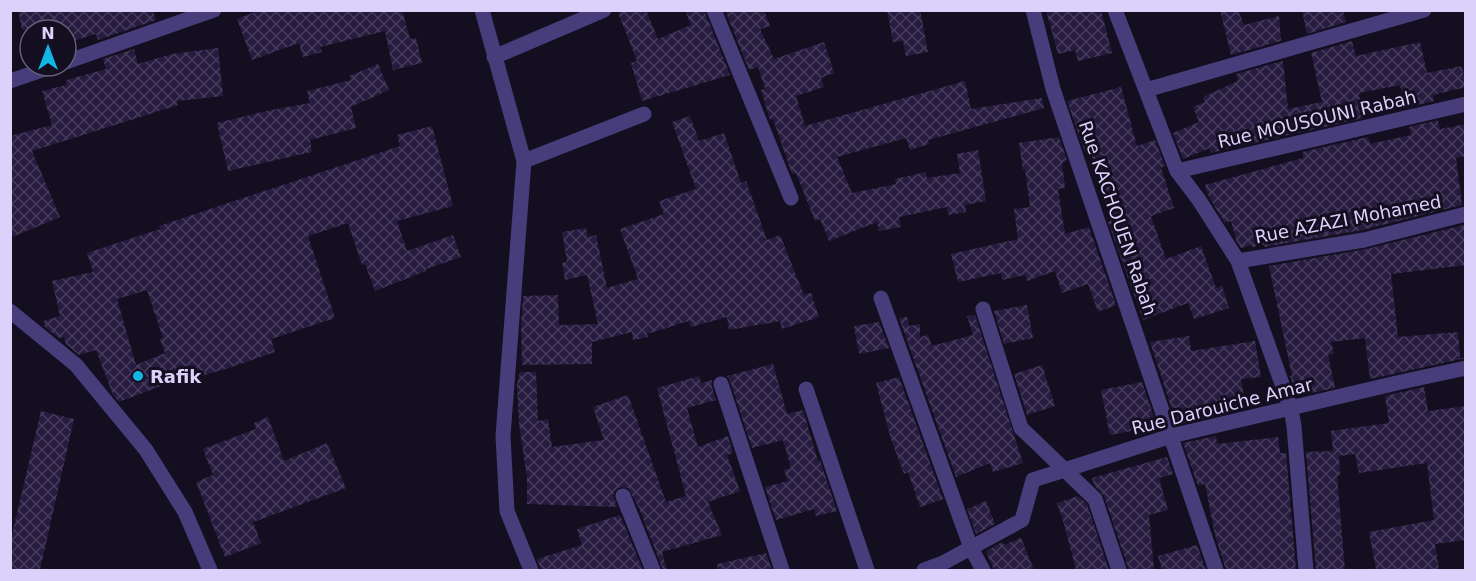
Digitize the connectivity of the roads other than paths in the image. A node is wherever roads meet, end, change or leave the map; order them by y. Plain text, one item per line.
1 (214, 10) edge
2 (482, 10) edge
3 (604, 10) edge
4 (714, 10) edge
5 (1033, 10) edge
6 (1115, 10) edge
7 (1425, 10) edge
8 (494, 57) junction
9 (78, 58) edge
10 (1146, 90) junction
11 (1466, 104) edge
12 (644, 114) dead end
13 (524, 161) junction
14 (1177, 171) junction
15 (791, 198) dead end
16 (1466, 214) edge
17 (1238, 261) junction
18 (881, 298) dead end
19 (983, 309) dead end
20 (10, 311) edge
21 (1466, 369) edge
22 (721, 384) dead end
23 (806, 389) dead end
24 (1291, 409) junction
25 (1171, 436) junction
26 (1064, 470) junction
27 (623, 496) dead end
28 (971, 548) junction
29 (210, 570) edge
30 (531, 570) edge
31 (653, 570) edge
32 (782, 570) edge
33 (867, 570) edge
34 (924, 570) edge
35 (983, 570) edge
36 (1119, 570) edge
37 (1216, 570) edge
38 (1306, 570) edge

1 - 9 street
2 - 8 street
3 - 8 street
4 - 15 street
5 - 25 street, Rue KACHOUEN Rabah
6 - 10 street
7 - 10 street
8 - 13 street
10 - 14 street
11 - 14 street, Rue MOUSOUNI Rabah
12 - 13 street
13 - 30 street
14 - 17 street
16 - 17 street, Rue AZAZI Mohamed
17 - 24 street
18 - 28 street
19 - 26 street
20 - 29 street
21 - 24 street, Rue Darouiche Amar
22 - 32 street
23 - 33 street
24 - 25 street, Rue Darouiche Amar
24 - 38 street
25 - 26 street, Rue Darouiche Amar
25 - 37 street, Rue KACHOUEN Rabah
26 - 28 street, Rue Darouiche Amar
26 - 36 street
27 - 31 street
28 - 34 street, Rue Darouiche Amar
28 - 35 street

